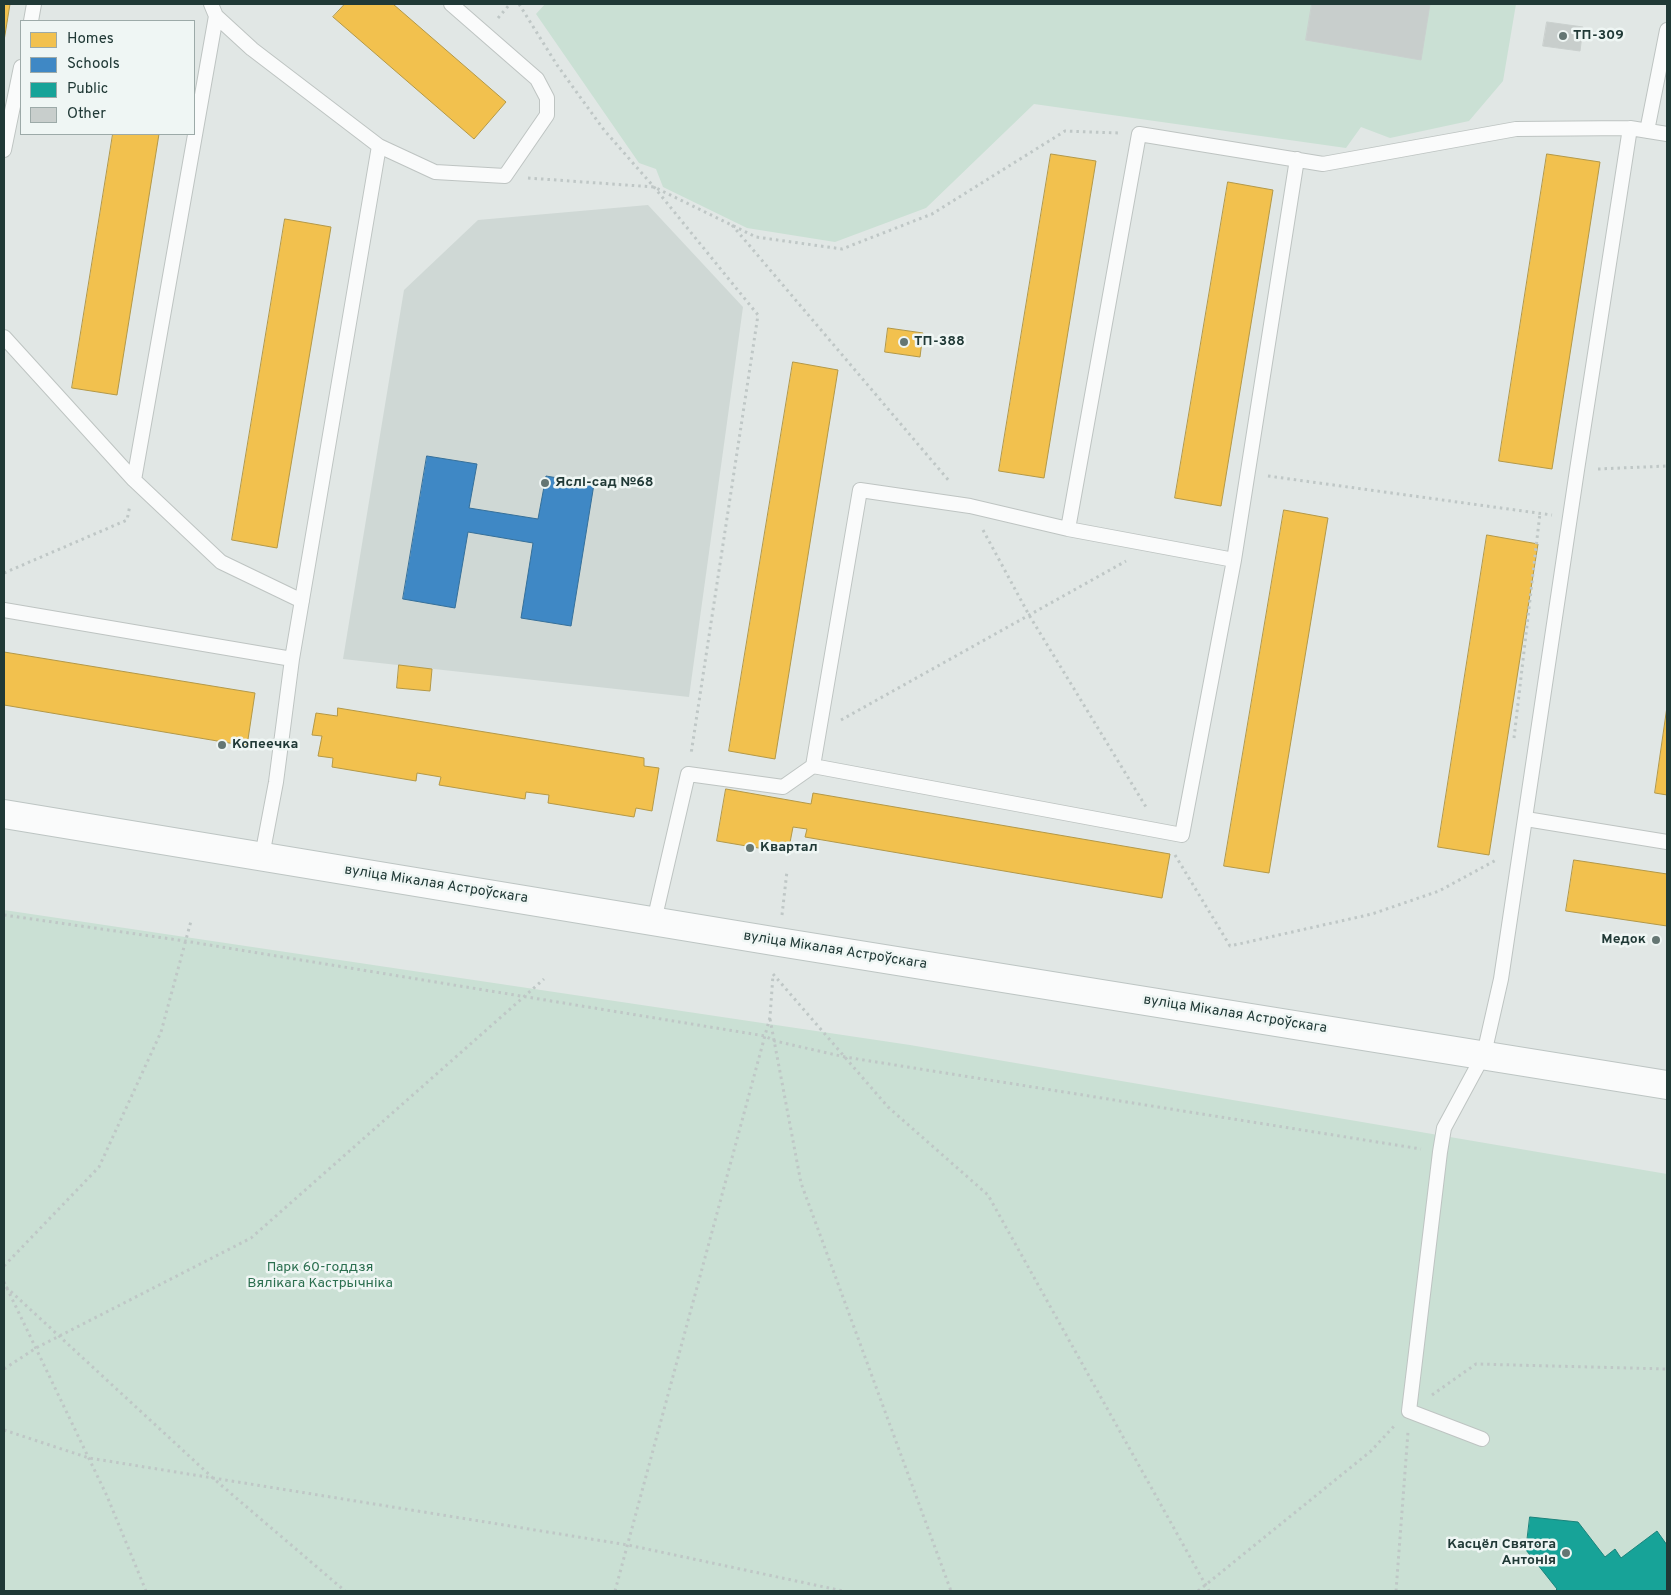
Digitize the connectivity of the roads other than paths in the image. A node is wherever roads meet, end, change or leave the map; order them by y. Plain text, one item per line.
1 (34, 4) edge
2 (451, 4) edge
3 (214, 10) edge
4 (31, 20) edge
5 (1667, 30) edge
6 (20, 72) edge
7 (195, 122) edge
8 (1630, 128) junction
9 (1647, 131) junction
10 (1667, 134) edge
11 (193, 135) edge
12 (379, 146) junction
13 (4, 150) edge
14 (1297, 160) junction
15 (4, 337) edge
16 (134, 480) junction
17 (1068, 528) junction
18 (1234, 560) junction
19 (302, 601) junction
20 (4, 610) edge
21 (292, 659) junction
22 (813, 766) junction
23 (4, 814) edge
24 (1526, 819) junction
25 (1667, 842) edge
26 (262, 856) junction
27 (654, 920) junction
28 (1484, 1054) junction
29 (1667, 1085) edge
30 (1482, 1440) dead end

1 - 4 lane
2 - 12 lane
3 - 7 lane
3 - 12 lane
5 - 9 lane
6 - 13 lane
8 - 9 lane
8 - 14 lane
8 - 24 lane
9 - 10 lane
11 - 16 lane
12 - 19 lane
14 - 17 lane
14 - 18 lane
15 - 16 lane
16 - 19 lane
17 - 18 lane
17 - 22 lane
18 - 22 lane
19 - 21 lane
20 - 21 lane
21 - 26 lane
22 - 27 lane
23 - 26 main road, вуліца Мікалая Астроўскага
24 - 25 lane
24 - 28 lane
26 - 27 main road, вуліца Мікалая Астроўскага
27 - 28 main road, вуліца Мікалая Астроўскага
28 - 29 main road, вуліца Мікалая Астроўскага
28 - 30 lane

